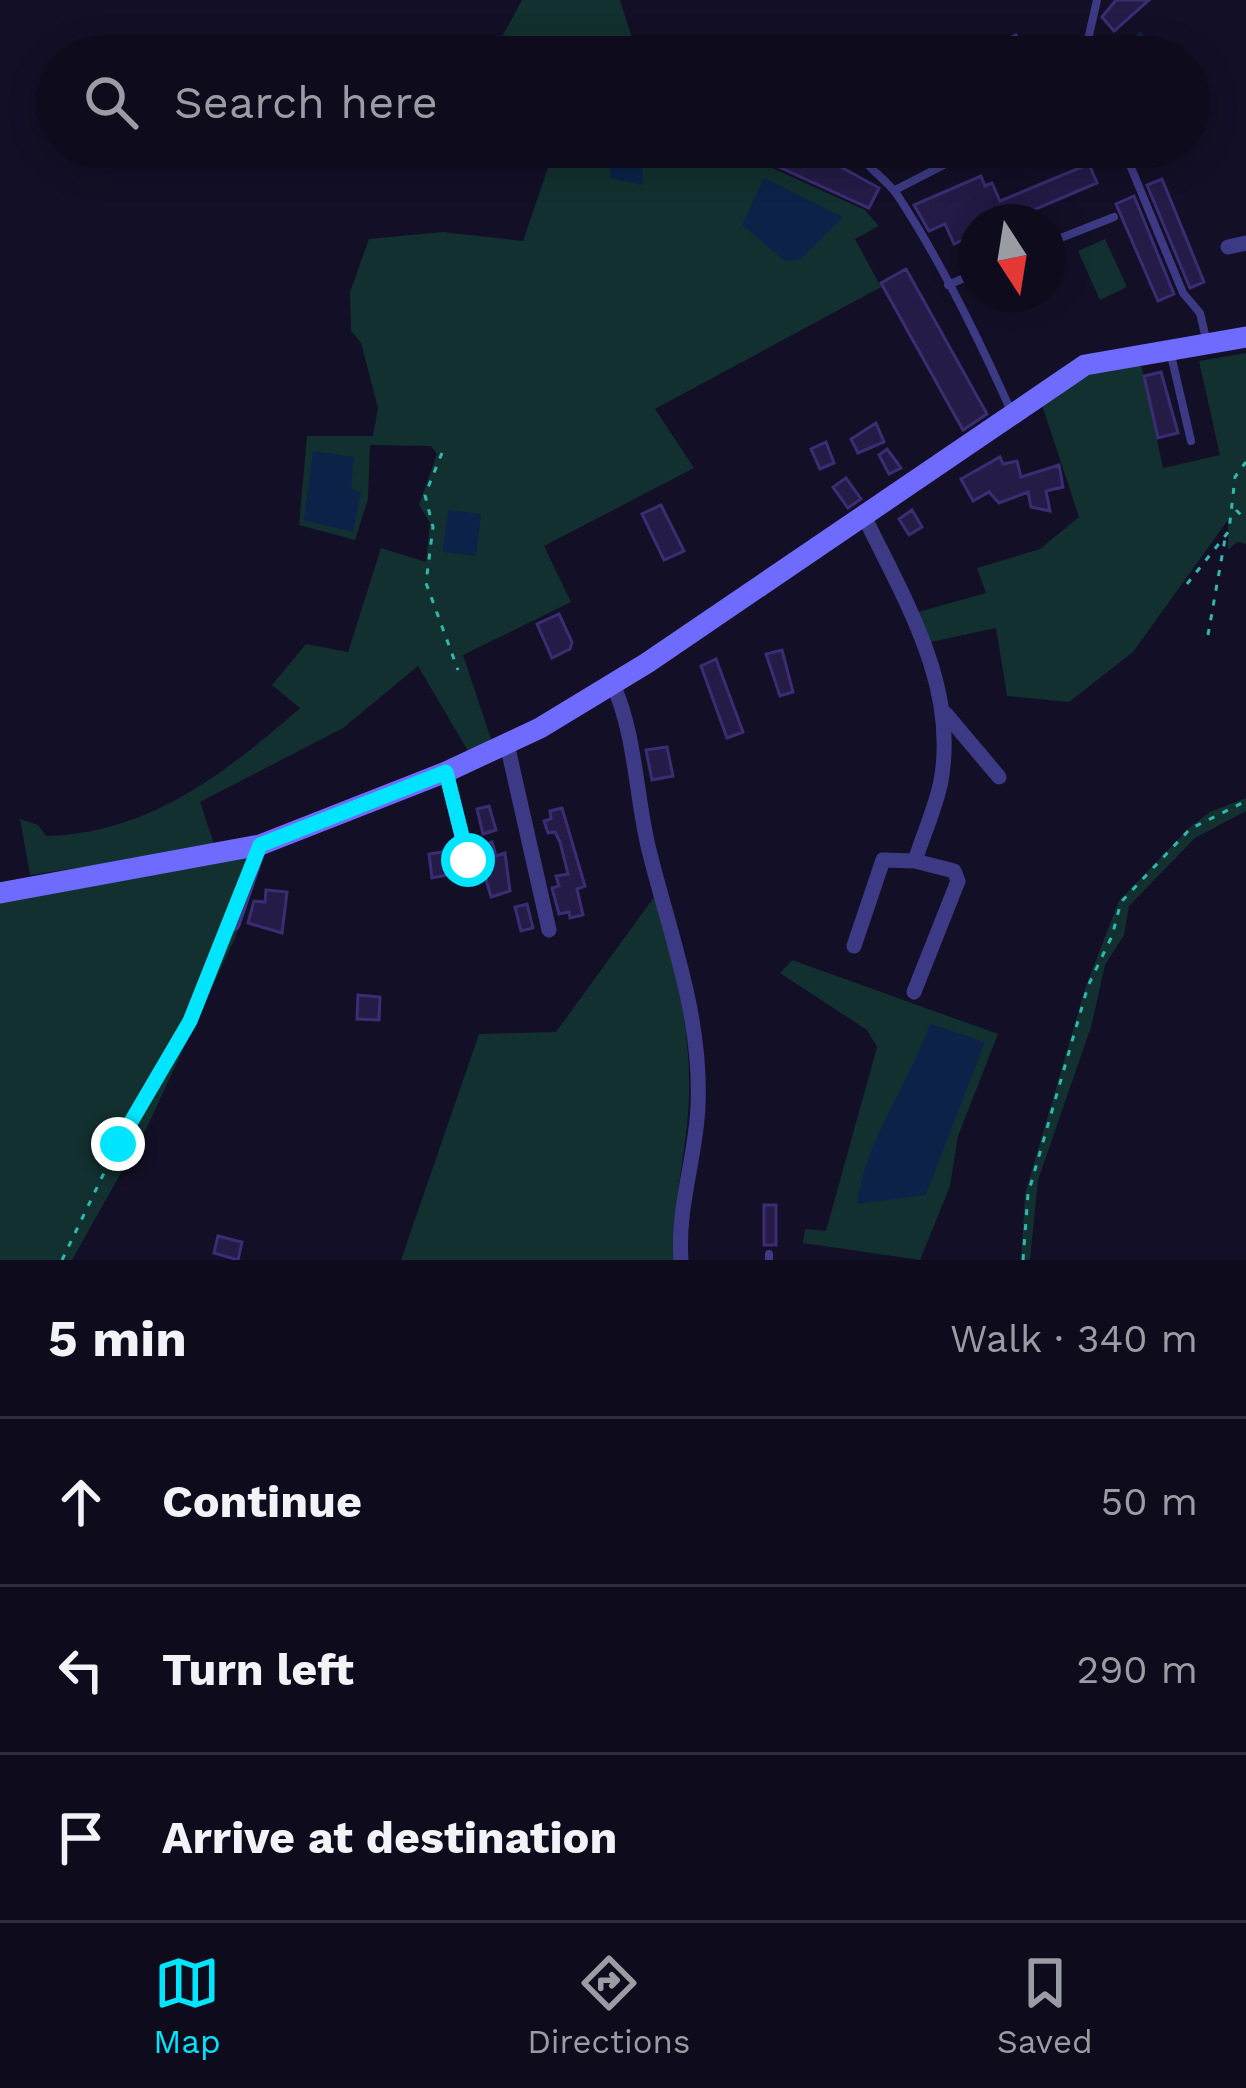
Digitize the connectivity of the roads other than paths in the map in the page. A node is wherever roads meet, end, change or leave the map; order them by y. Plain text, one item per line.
1 (1097, 0) edge
2 (1089, 36) edge
3 (869, 168) edge
4 (938, 168) edge
5 (1131, 168) edge
6 (895, 190) junction
7 (1114, 218) dead end
8 (1066, 236) edge
9 (1246, 242) edge
10 (1228, 247) dead end
11 (958, 281) edge
12 (948, 285) junction
13 (1246, 337) edge
14 (1208, 343) junction
15 (1169, 348) junction
16 (1011, 412) junction
17 (1191, 441) dead end
18 (865, 518) junction
19 (613, 685) junction
20 (946, 713) junction
21 (507, 744) junction
22 (446, 772) junction
23 (999, 777) dead end
24 (260, 845) junction
25 (468, 860) dead end
26 (915, 861) junction
27 (0, 893) edge
28 (233, 924) road end
29 (549, 930) dead end
30 (854, 946) dead end
31 (914, 992) dead end
32 (681, 1260) edge

1 - 2 lane
3 - 6 lane
4 - 6 lane
5 - 14 lane
6 - 12 lane
7 - 8 lane
9 - 10 street
11 - 12 lane
12 - 16 lane
13 - 14 street
14 - 15 street
15 - 16 street
15 - 17 lane
16 - 18 street
18 - 19 street
18 - 20 street
19 - 21 street
19 - 32 street
20 - 23 street
20 - 26 street
21 - 22 street
21 - 29 street
22 - 24 street
22 - 25 street
24 - 27 street
24 - 28 street
26 - 30 street
26 - 31 street

